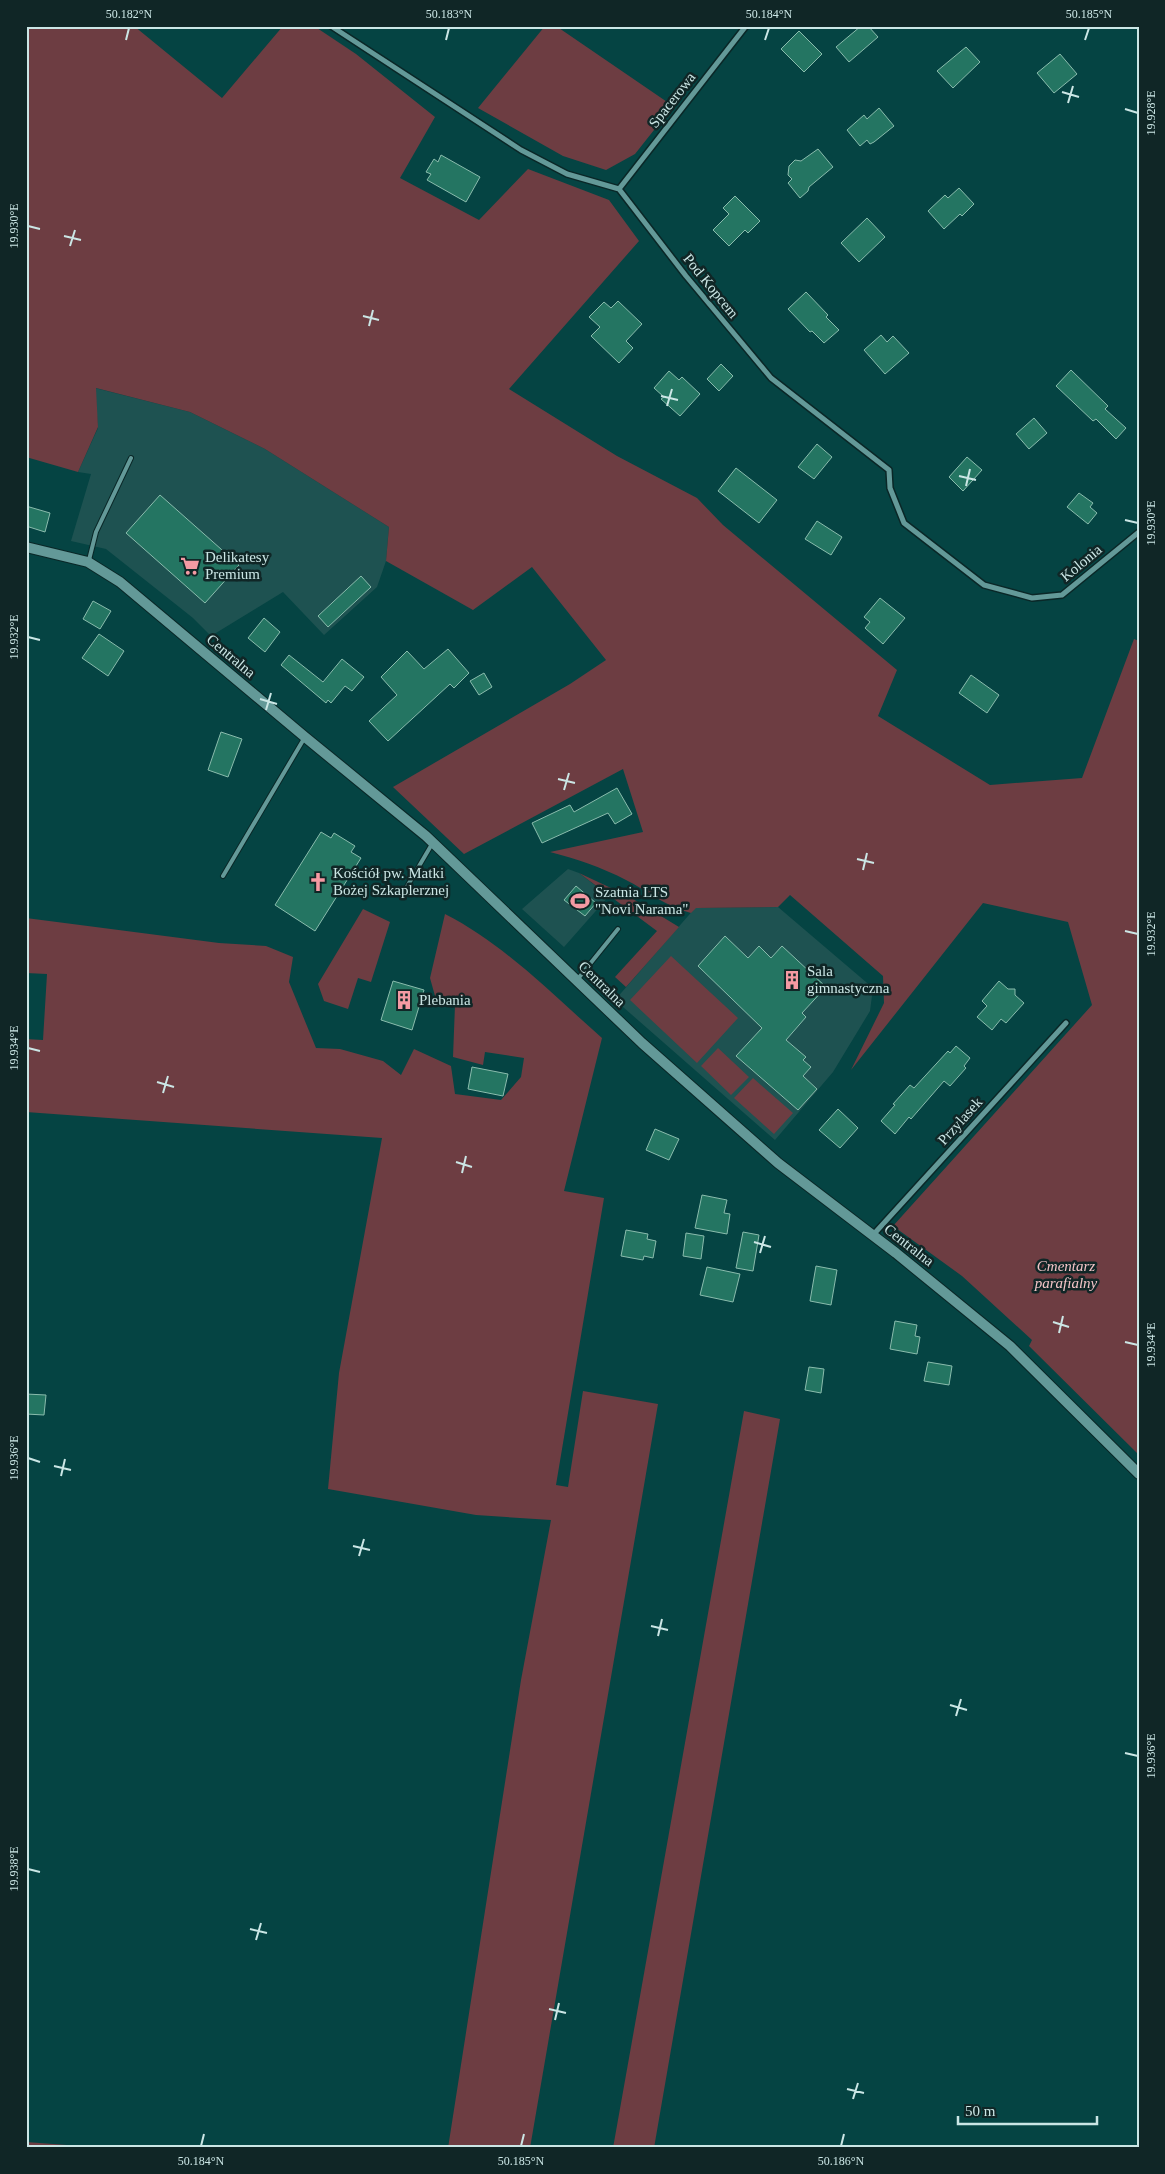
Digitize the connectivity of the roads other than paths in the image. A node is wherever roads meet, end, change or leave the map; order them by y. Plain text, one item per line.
1 (331, 26) edge
2 (746, 26) edge
3 (619, 189) junction
4 (131, 458) dead end
5 (1139, 532) edge
6 (26, 547) edge
7 (88, 562) junction
8 (1032, 598) joint
9 (305, 738) junction
10 (433, 842) junction
11 (223, 876) dead end
12 (405, 890) dead end
13 (618, 929) dead end
14 (577, 980) junction
15 (1066, 1024) dead end
16 (873, 1235) junction
17 (1139, 1474) edge

1 - 3 street
2 - 3 street, Spacerowa
3 - 8 street, Pod Kopcem
4 - 7 lane
5 - 8 street, Kolonia
6 - 7 street, Centralna
7 - 9 street, Centralna
9 - 10 street, Centralna
9 - 11 lane
10 - 12 lane
10 - 14 street, Centralna
13 - 14 lane
14 - 16 street, Centralna
15 - 16 street, Przylasek
16 - 17 street, Centralna

